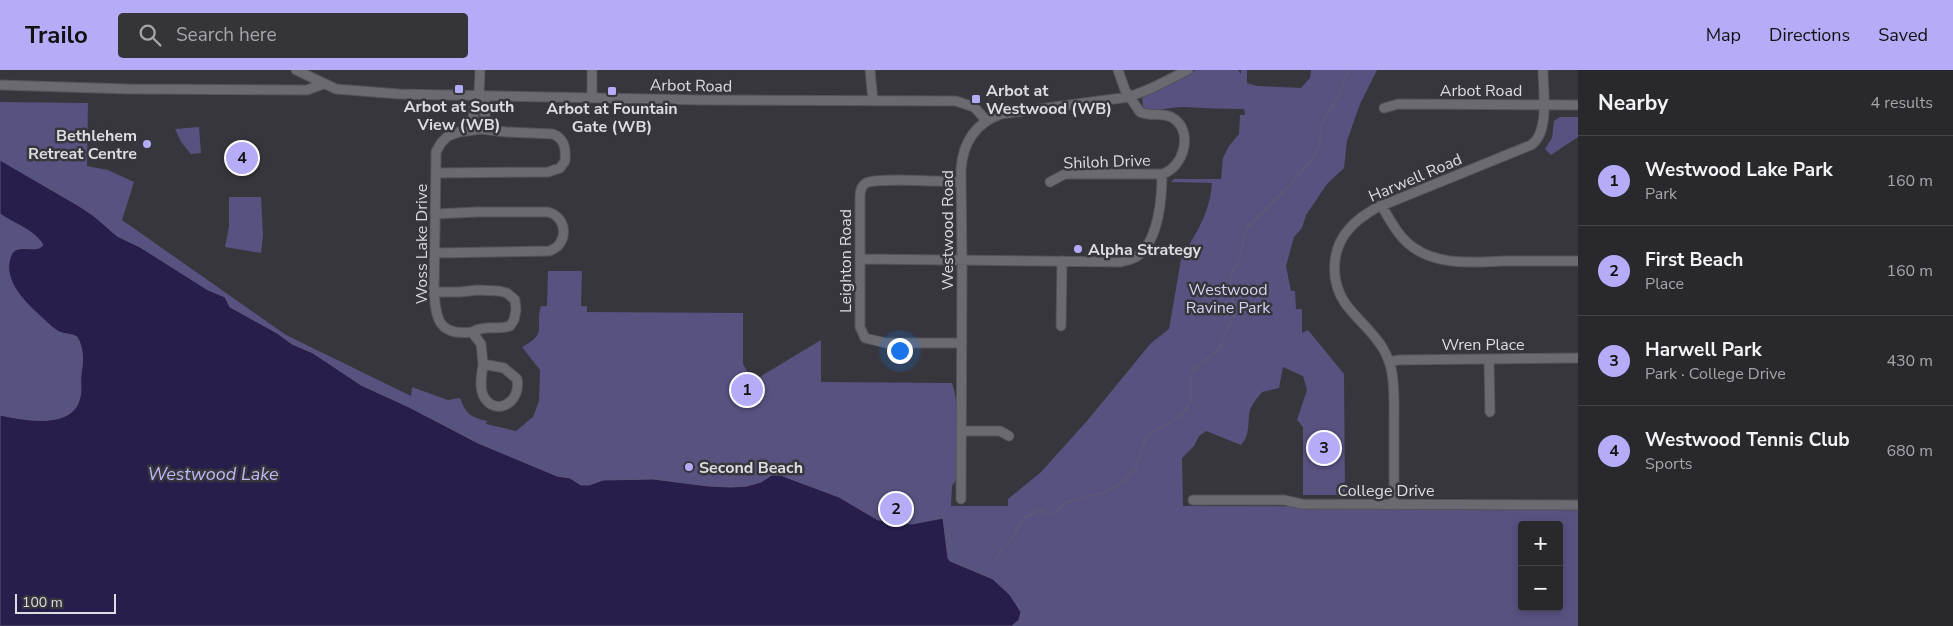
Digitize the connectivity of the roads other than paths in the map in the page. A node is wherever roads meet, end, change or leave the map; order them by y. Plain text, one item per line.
1 (296, 70) edge
2 (480, 70) edge
3 (592, 70) edge
4 (870, 70) edge
5 (1118, 70) edge
6 (1188, 70) edge
7 (1543, 70) edge
8 (0, 84) edge
9 (323, 84) junction
10 (480, 96) junction
11 (1129, 97) junction
12 (592, 98) junction
13 (873, 101) junction
14 (1543, 105) junction
15 (1578, 106) edge
16 (1384, 108) dead end
17 (986, 120) junction
18 (485, 129) junction
19 (472, 130) junction
20 (436, 173) junction
21 (1162, 174) junction
22 (961, 182) junction
23 (1050, 182) dead end
24 (1381, 206) junction
25 (436, 214) junction
26 (435, 253) junction
27 (860, 259) junction
28 (962, 260) junction
29 (1062, 261) junction
30 (1578, 261) edge
31 (434, 292) junction
32 (1061, 326) dead end
33 (472, 332) junction
34 (962, 343) junction
35 (1578, 358) edge
36 (1489, 359) junction
37 (1389, 362) junction
38 (482, 364) junction
39 (1490, 412) dead end
40 (961, 431) junction
41 (1009, 436) dead end
42 (960, 499) dead end
43 (1193, 500) dead end
44 (1394, 505) junction
45 (1578, 505) edge

1 - 9 street
2 - 10 street
3 - 12 street
4 - 13 street
5 - 11 street
6 - 11 street
7 - 14 street, Harwell Road
8 - 9 street, Arbot Road
9 - 10 street, Arbot Road
10 - 12 street, Arbot Road
10 - 18 street
10 - 19 street
11 - 17 street
11 - 21 street, Shiloh Drive
12 - 13 street, Arbot Road
13 - 17 street, Arbot Road
14 - 15 street, Arbot Road
14 - 16 street, Arbot Road
14 - 24 street, Harwell Road
17 - 22 street, Westwood Road
18 - 19 street, Woss Lake Drive
18 - 20 street, Woss Lake Drive
19 - 20 street, Woss Lake Drive
20 - 25 street, Woss Lake Drive
21 - 23 street, Shiloh Drive
21 - 29 street
22 - 27 street, Leighton Road
22 - 28 street, Westwood Road
24 - 30 street
24 - 37 street, Harwell Road
25 - 26 street, Woss Lake Drive
25 - 26 street
26 - 31 street, Woss Lake Drive
27 - 28 street
27 - 34 street, Leighton Road
28 - 29 street
28 - 34 street, Westwood Road
29 - 32 street
31 - 33 street, Woss Lake Drive
31 - 33 street
33 - 38 street
34 - 40 street, Westwood Road
35 - 36 street, Wren Place
36 - 37 street, Wren Place
36 - 39 street
37 - 44 street, Harwell Road
38 - 38 street
40 - 41 street
40 - 42 street, Westwood Road
43 - 44 street, College Drive
44 - 45 street, College Drive

